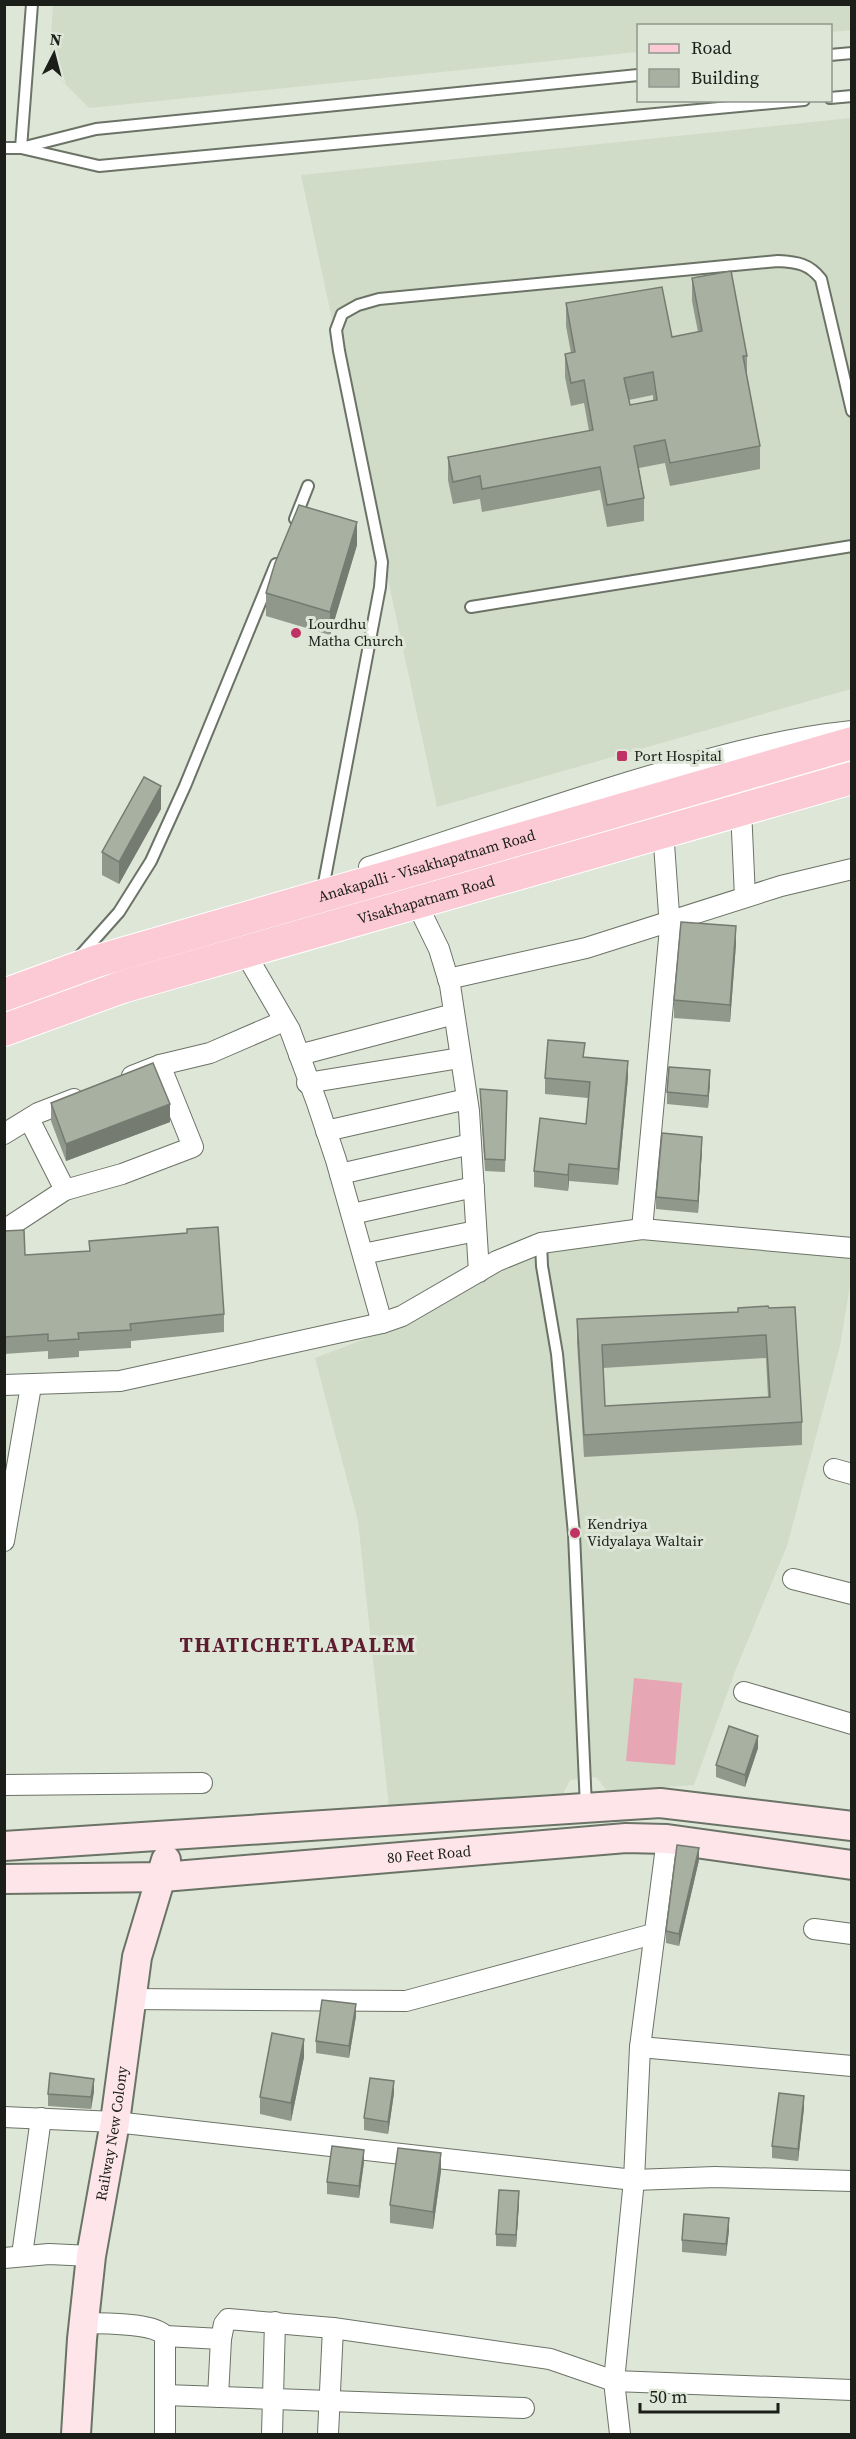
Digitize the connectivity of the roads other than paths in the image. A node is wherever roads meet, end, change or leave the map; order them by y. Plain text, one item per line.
1 (32, 4) edge
2 (852, 53) edge
3 (832, 55) edge
4 (637, 75) edge
5 (852, 96) edge
6 (832, 98) edge
7 (783, 102) edge
8 (4, 148) edge
9 (21, 148) junction
10 (852, 411) edge
11 (308, 486) dead end
12 (291, 529) edge
13 (852, 546) edge
14 (282, 550) edge
15 (471, 607) dead end
16 (852, 731) edge
17 (852, 743) edge
18 (852, 778) edge
19 (741, 809) junction
20 (663, 830) junction
21 (852, 869) edge
22 (324, 883) junction
23 (745, 897) junction
24 (416, 902) junction
25 (670, 920) junction
26 (192, 933) junction
27 (244, 951) junction
28 (66, 972) junction
29 (448, 979) junction
30 (4, 995) edge
31 (454, 1014) junction
32 (284, 1021) junction
33 (4, 1030) edge
34 (299, 1055) junction
35 (460, 1058) junction
36 (160, 1065) junction
37 (116, 1083) edge
38 (307, 1083) junction
39 (93, 1091) edge
40 (467, 1099) junction
41 (29, 1119) junction
42 (326, 1131) junction
43 (4, 1134) edge
44 (471, 1144) junction
45 (340, 1174) junction
46 (474, 1187) junction
47 (66, 1190) junction
48 (352, 1214) junction
49 (642, 1229) junction
50 (4, 1230) edge
51 (476, 1231) junction
52 (541, 1243) junction
53 (852, 1248) edge
54 (363, 1254) junction
55 (479, 1272) junction
56 (382, 1323) junction
57 (4, 1385) edge
58 (31, 1386) junction
59 (4, 1541) edge
60 (793, 1579) dead end
61 (852, 1594) edge
62 (744, 1692) dead end
63 (852, 1724) edge
64 (202, 1783) dead end
65 (4, 1785) edge
66 (586, 1808) junction
67 (852, 1827) edge
68 (170, 1837) junction
69 (667, 1839) junction
70 (588, 1841) junction
71 (4, 1846) edge
72 (852, 1865) edge
73 (163, 1877) junction
74 (4, 1879) edge
75 (814, 1929) dead end
76 (653, 1934) junction
77 (852, 1934) edge
78 (130, 1999) junction
79 (640, 2047) junction
80 (852, 2066) edge
81 (4, 2117) edge
82 (41, 2118) junction
83 (115, 2122) junction
84 (634, 2180) junction
85 (852, 2181) edge
86 (91, 2256) junction
87 (13, 2257) edge
88 (275, 2322) junction
89 (83, 2323) junction
90 (333, 2328) junction
91 (165, 2336) junction
92 (221, 2339) junction
93 (608, 2380) junction
94 (852, 2390) edge
95 (165, 2395) junction
96 (218, 2397) junction
97 (274, 2399) junction
98 (329, 2403) junction
99 (524, 2408) dead end
100 (76, 2434) edge
101 (165, 2434) edge
102 (272, 2434) edge
103 (328, 2434) edge
104 (620, 2434) edge

1 - 9 lane
2 - 3 lane
4 - 9 lane
5 - 6 lane
7 - 9 lane
8 - 9 lane
10 - 22 lane
11 - 12 lane
13 - 15 lane
14 - 28 lane
16 - 22 street
17 - 26 main road, Anakapalli - Visakhapatnam Road
18 - 19 main road, Visakhapatnam Road
19 - 20 main road, Visakhapatnam Road
19 - 23 street
20 - 24 main road, Visakhapatnam Road
20 - 25 street
21 - 23 street
22 - 26 street
23 - 25 street
24 - 27 main road, Visakhapatnam Road
24 - 29 street
25 - 29 street
25 - 49 street
26 - 28 main road, Anakapalli - Visakhapatnam Road
27 - 32 street
27 - 33 main road, Visakhapatnam Road
28 - 30 main road, Anakapalli - Visakhapatnam Road
29 - 31 street
31 - 34 street
31 - 35 street
32 - 34 street
32 - 36 street
34 - 38 street
35 - 38 street
35 - 40 street
36 - 37 street
36 - 47 street
38 - 42 street
39 - 41 street
40 - 42 street
40 - 44 street
41 - 43 street
41 - 47 street
42 - 45 street
44 - 45 street
44 - 46 street
45 - 48 street
46 - 48 street
46 - 51 street
47 - 50 street
48 - 54 street
49 - 52 street
49 - 53 street
51 - 54 street
51 - 55 street
52 - 55 street
52 - 66 lane
54 - 56 street
55 - 56 street
56 - 58 street
57 - 58 street
58 - 59 street
60 - 61 street
62 - 63 street
64 - 65 street
66 - 67 street
66 - 68 street
66 - 70 street
68 - 71 street
68 - 73 street, Railway New Colony
69 - 70 street, 80 Feet Road
69 - 72 street, 80 Feet Road
69 - 76 street
70 - 73 street, 80 Feet Road
73 - 74 street, 80 Feet Road
73 - 78 street, Railway New Colony
75 - 77 street
76 - 78 street
76 - 79 street
78 - 83 street, Railway New Colony
79 - 80 street
79 - 84 street
81 - 82 street
82 - 83 street
82 - 87 street
83 - 84 street
83 - 86 street, Railway New Colony
84 - 85 street
84 - 93 street
86 - 87 street
86 - 89 street, Railway New Colony
88 - 90 street
88 - 92 street
88 - 97 street
89 - 91 street
89 - 100 street, Railway New Colony
90 - 93 street
90 - 98 street
91 - 92 street
91 - 95 street
92 - 96 street
93 - 94 street
93 - 104 street
95 - 96 street
95 - 101 street
96 - 97 street
97 - 98 street
97 - 102 street
98 - 99 street
98 - 103 street

